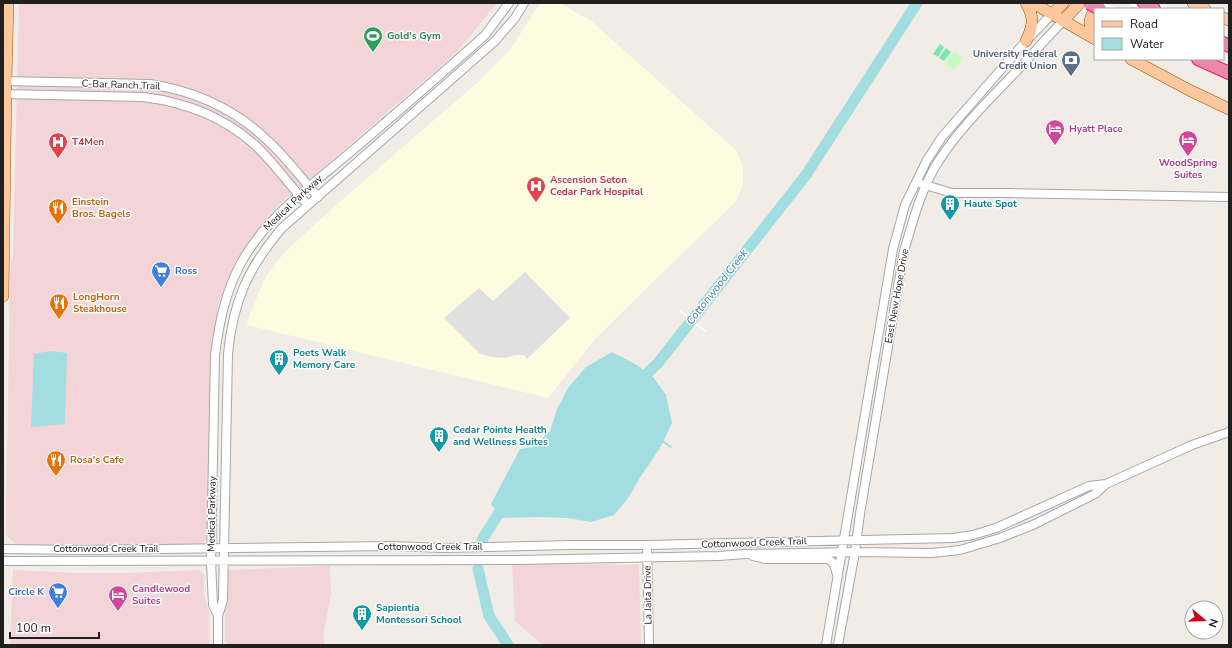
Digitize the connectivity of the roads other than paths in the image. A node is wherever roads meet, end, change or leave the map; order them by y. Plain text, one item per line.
1 (8, 3) edge
2 (509, 3) edge
3 (524, 3) edge
4 (1026, 3) edge
5 (1033, 3) edge
6 (1063, 3) edge
7 (1080, 3) edge
8 (1089, 3) edge
9 (1193, 3) edge
10 (1098, 8) edge
11 (1203, 8) edge
12 (1094, 12) edge
13 (1052, 14) junction
14 (1064, 21) junction
15 (1094, 36) edge
16 (1094, 37) edge
17 (1026, 42) junction
18 (1133, 60) edge
19 (1200, 60) edge
20 (448, 68) junction
21 (1229, 73) edge
22 (455, 76) junction
23 (4, 81) edge
24 (180, 90) junction
25 (4, 94) edge
26 (176, 103) junction
27 (1229, 108) edge
28 (915, 182) junction
29 (926, 185) junction
30 (309, 187) junction
31 (299, 195) junction
32 (318, 197) junction
33 (1229, 197) edge
34 (308, 205) junction
35 (3, 296) edge
36 (876, 354) junction
37 (886, 360) junction
38 (215, 380) junction
39 (227, 380) junction
40 (1229, 432) edge
41 (1106, 484) junction
42 (996, 528) junction
43 (1000, 538) junction
44 (844, 540) junction
45 (856, 541) junction
46 (647, 545) junction
47 (211, 548) junction
48 (224, 548) junction
49 (3, 549) edge
50 (842, 552) junction
51 (855, 552) junction
52 (745, 554) junction
53 (647, 557) junction
54 (3, 561) edge
55 (211, 561) junction
56 (224, 561) junction
57 (838, 576) junction
58 (218, 616) junction
59 (218, 645) edge
60 (649, 645) edge
61 (826, 645) edge
62 (838, 645) edge

1 - 23 main road
2 - 20 street, Medical Parkway
3 - 22 street, Medical Parkway
4 - 17 main road
5 - 13 main road
6 - 13 main road, East New Hope Drive
7 - 14 main road, East New Hope Drive
8 - 10 highway, bridge
9 - 11 main road
12 - 15 main road
13 - 14 main road
13 - 17 street, East New Hope Drive
14 - 16 main road
14 - 29 street, East New Hope Drive
17 - 28 street, East New Hope Drive
18 - 27 main road
19 - 21 highway
20 - 22 street
20 - 30 street, Medical Parkway
22 - 32 street, Medical Parkway
23 - 24 street, C-Bar Ranch Trail
23 - 25 main road
24 - 26 street
24 - 30 street, C-Bar Ranch Trail
25 - 26 street, C-Bar Ranch Trail
25 - 35 main road
26 - 31 street, C-Bar Ranch Trail
28 - 29 street
28 - 36 street, East New Hope Drive
29 - 33 street
29 - 37 street, East New Hope Drive
30 - 31 street, Medical Parkway
30 - 32 street, C-Bar Ranch Trail
31 - 34 street, C-Bar Ranch Trail
31 - 38 street, Medical Parkway
32 - 34 street, Medical Parkway
34 - 39 street, Medical Parkway
36 - 37 street
36 - 44 street, East New Hope Drive
37 - 45 street, East New Hope Drive
38 - 39 street
38 - 47 street, Medical Parkway
39 - 48 street, Medical Parkway
40 - 41 street
41 - 42 street, Cottonwood Creek Trail
41 - 43 street, Cottonwood Creek Trail
42 - 43 street
42 - 45 street, Cottonwood Creek Trail
43 - 51 street, Cottonwood Creek Trail
44 - 45 street, Cottonwood Creek Trail
44 - 46 street, Cottonwood Creek Trail
44 - 50 street, East New Hope Drive
45 - 51 street, East New Hope Drive
46 - 48 street, Cottonwood Creek Trail
46 - 53 street, La Jaita Drive
47 - 48 street, Cottonwood Creek Trail
47 - 49 street, Cottonwood Creek Trail
47 - 55 street, Medical Parkway
48 - 56 street, Medical Parkway
50 - 51 street, Cottonwood Creek Trail
50 - 52 street, Cottonwood Creek Trail
50 - 57 street, East New Hope Drive
51 - 62 street, East New Hope Drive
52 - 53 street, Cottonwood Creek Trail
52 - 57 street
53 - 56 street, Cottonwood Creek Trail
53 - 60 street, La Jaita Drive
54 - 55 street, Cottonwood Creek Trail
55 - 56 street, Cottonwood Creek Trail
55 - 58 street, Medical Parkway
56 - 58 street, Medical Parkway
57 - 61 street, East New Hope Drive
58 - 59 street, Medical Parkway

